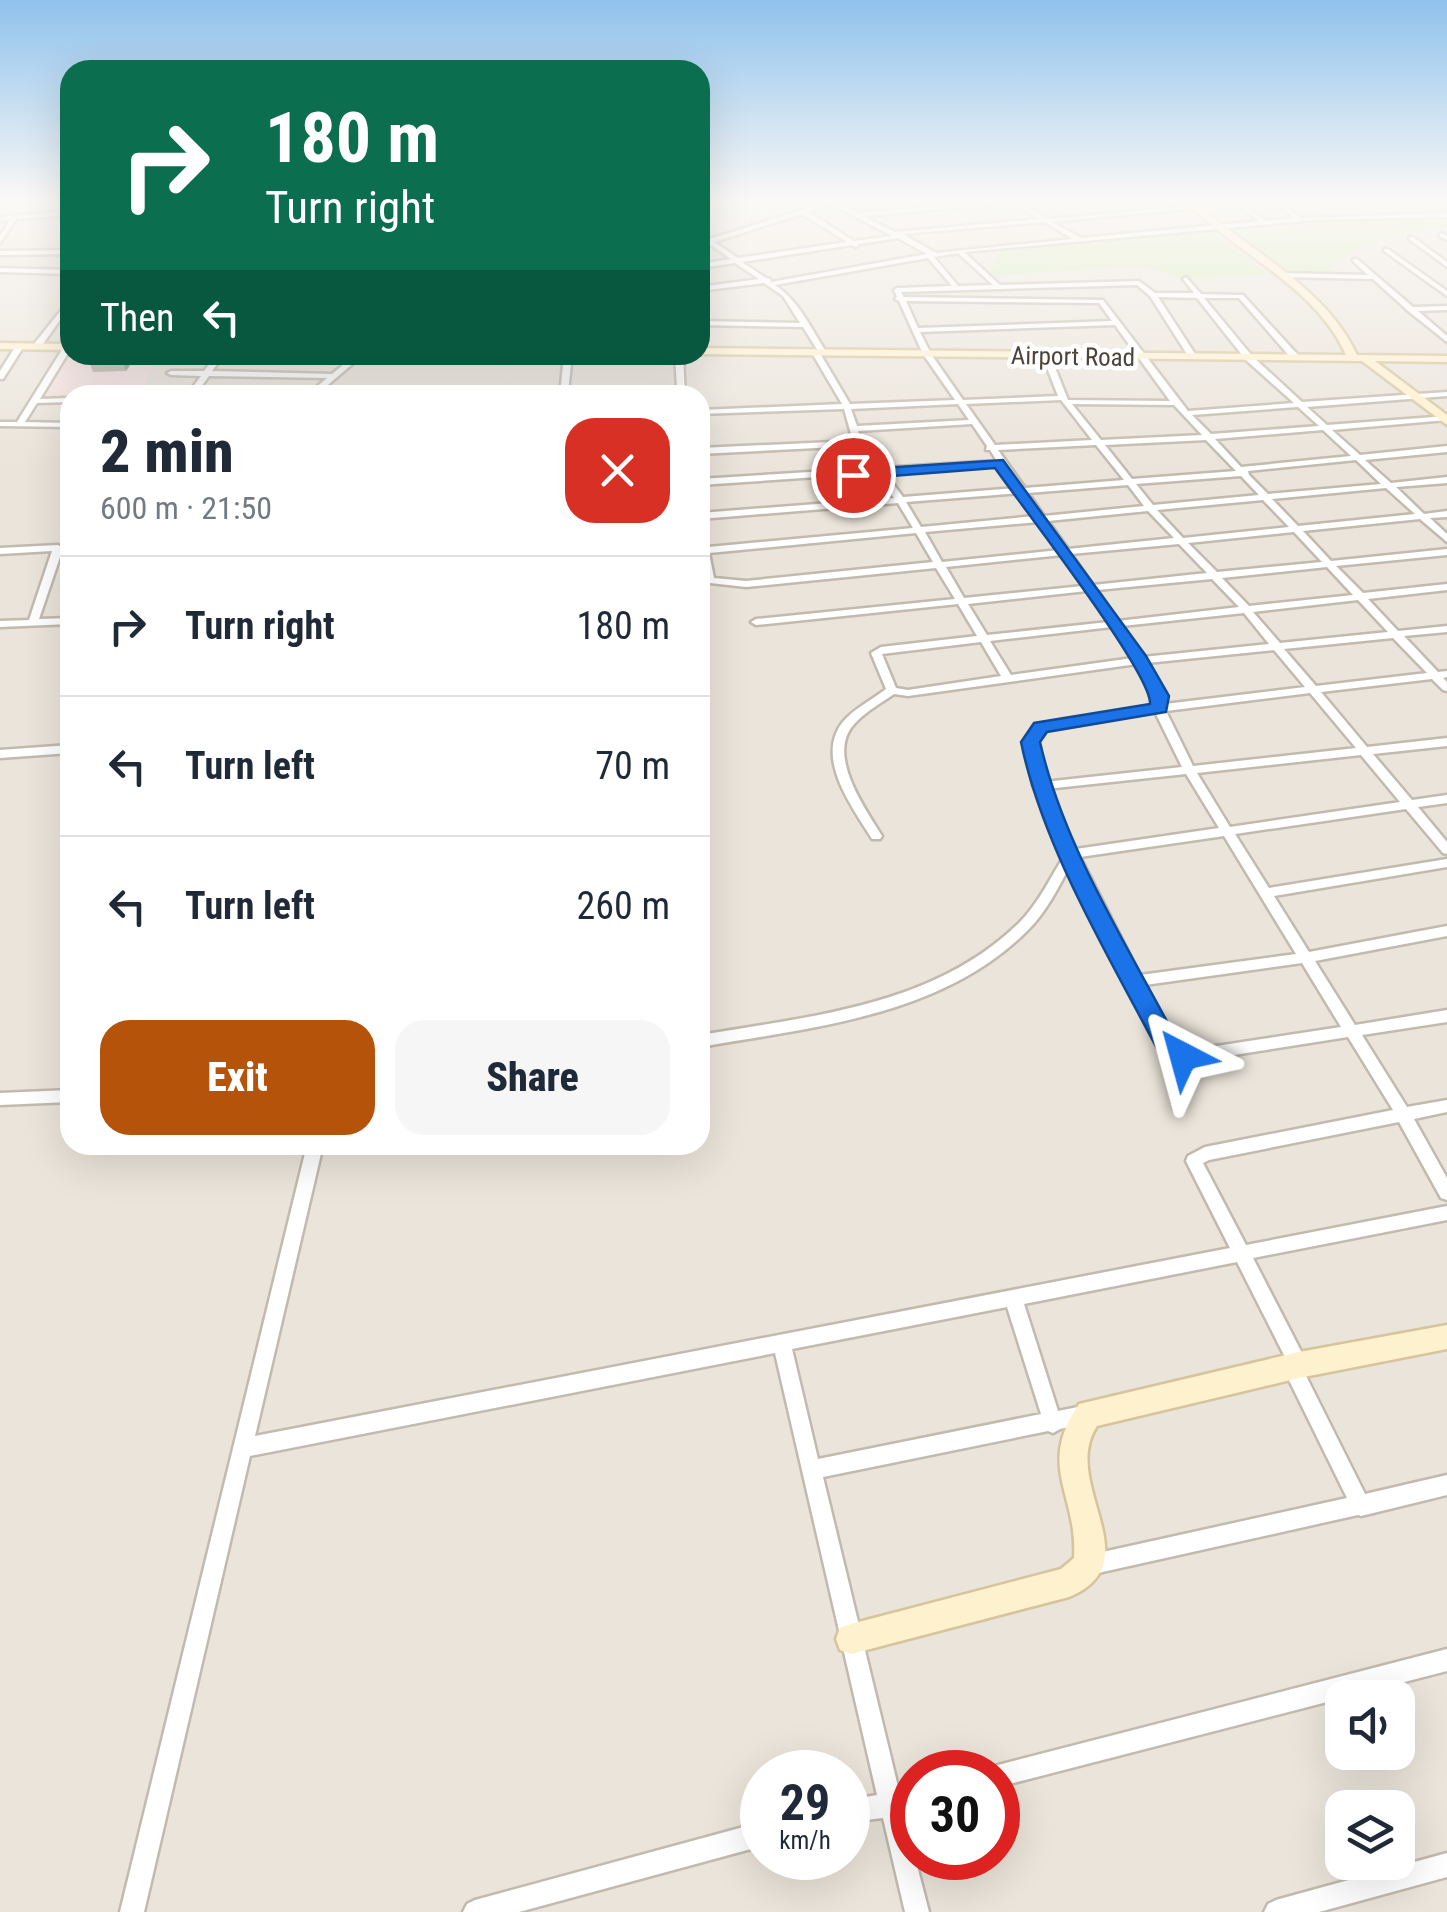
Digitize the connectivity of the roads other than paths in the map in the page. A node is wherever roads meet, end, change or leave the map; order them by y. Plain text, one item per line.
1 (778, 290) edge
2 (900, 290) edge
3 (1144, 290) edge
4 (1195, 290) edge
5 (1298, 290) edge
6 (1387, 290) edge
7 (1199, 295) junction
8 (1152, 296) junction
9 (898, 299) junction
10 (1447, 308) edge
11 (1408, 309) junction
12 (60, 315) edge
13 (710, 323) edge
14 (1118, 323) junction
15 (807, 325) junction
16 (914, 330) junction
17 (1447, 340) edge
18 (0, 346) edge
19 (20, 346) junction
20 (37, 346) junction
21 (60, 347) edge
22 (710, 351) edge
23 (820, 353) junction
24 (927, 354) junction
25 (1046, 355) junction
26 (1144, 357) junction
27 (1194, 357) junction
28 (1250, 358) junction
29 (1296, 358) junction
30 (1358, 358) junction
31 (1447, 358) edge
32 (60, 362) edge
33 (213, 365) edge
34 (347, 365) edge
35 (171, 372) dead end
36 (206, 374) junction
37 (333, 376) junction
38 (0, 377) edge
39 (198, 385) edge
40 (323, 385) edge
41 (1447, 394) edge
42 (1416, 396) junction
43 (60, 400) edge
44 (959, 400) junction
45 (1065, 400) junction
46 (36, 401) junction
47 (1176, 402) junction
48 (846, 404) junction
49 (1297, 404) junction
50 (710, 411) edge
51 (1188, 414) junction
52 (1446, 419) edge
53 (972, 422) junction
54 (0, 424) edge
55 (19, 425) junction
56 (60, 425) edge
57 (1324, 426) junction
58 (853, 429) junction
59 (1210, 437) junction
60 (1100, 443) junction
61 (858, 444) junction
62 (989, 448) junction
63 (1447, 449) edge
64 (710, 451) edge
65 (1359, 458) junction
66 (998, 463) junction
67 (1244, 471) junction
68 (881, 473) junction
69 (1447, 480) edge
70 (710, 482) edge
71 (1132, 482) junction
72 (1392, 487) junction
73 (1018, 490) junction
74 (1270, 500) junction
75 (901, 501) junction
76 (1152, 510) junction
77 (1447, 514) edge
78 (710, 515) edge
79 (1424, 516) junction
80 (1040, 521) junction
81 (1301, 531) junction
82 (917, 532) junction
83 (1447, 539) edge
84 (1183, 542) junction
85 (710, 549) edge
86 (0, 551) edge
87 (1447, 552) edge
88 (1066, 553) junction
89 (1333, 564) junction
90 (940, 566) junction
91 (1215, 575) junction
92 (710, 580) edge
93 (1447, 587) edge
94 (1090, 588) junction
95 (1362, 596) junction
96 (960, 603) junction
97 (1244, 608) junction
98 (60, 621) edge
99 (33, 622) junction
100 (756, 622) dead end
101 (1116, 623) junction
102 (0, 624) edge
103 (1447, 629) edge
104 (1398, 635) junction
105 (982, 640) junction
106 (1276, 646) junction
107 (1140, 660) junction
108 (1442, 675) edge
109 (1007, 677) junction
110 (1447, 688) edge
111 (1310, 689) junction
112 (892, 690) junction
113 (1159, 708) junction
114 (1447, 742) edge
115 (60, 750) edge
116 (1366, 750) junction
117 (0, 754) edge
118 (1188, 770) junction
119 (1040, 786) junction
120 (1447, 799) edge
121 (1411, 804) junction
122 (1227, 833) junction
123 (876, 836) dead end
124 (1447, 850) edge
125 (1071, 854) junction
126 (1447, 863) edge
127 (1266, 893) junction
128 (1447, 930) edge
129 (1304, 958) junction
130 (1137, 981) junction
131 (1447, 1016) edge
132 (1350, 1031) junction
133 (710, 1039) edge
134 (60, 1096) edge
135 (0, 1099) edge
136 (1447, 1106) edge
137 (1402, 1112) junction
138 (313, 1155) edge
139 (1447, 1193) edge
140 (1447, 1213) edge
141 (1240, 1256) junction
142 (1013, 1298) junction
143 (1447, 1337) edge
144 (781, 1342) junction
145 (1295, 1366) junction
146 (1088, 1414) junction
147 (1053, 1424) junction
148 (246, 1448) junction
149 (814, 1469) junction
150 (1447, 1485) edge
151 (1361, 1506) junction
152 (1089, 1564) junction
153 (852, 1640) junction
154 (1447, 1660) edge
155 (890, 1763) edge
156 (1020, 1770) edge
157 (740, 1840) edge
158 (1447, 1865) edge
159 (913, 1880) edge
160 (132, 1912) edge
161 (475, 1912) edge
162 (918, 1912) edge
163 (1276, 1912) edge

1 - 15 street
2 - 9 street
3 - 8 street
4 - 7 street
5 - 30 street
6 - 11 street
7 - 8 street
7 - 28 street
7 - 29 street
8 - 27 street
9 - 14 street
9 - 16 street
10 - 11 street
11 - 17 street
12 - 20 street
13 - 15 street
14 - 16 street
14 - 26 street
15 - 23 street
16 - 24 street
18 - 19 street
19 - 20 street
19 - 38 street
20 - 21 street
22 - 23 street, Airport Road
23 - 24 street, Airport Road
23 - 48 street
24 - 25 street, Airport Road
24 - 44 street
25 - 26 street, Airport Road
25 - 45 street
26 - 27 street, Airport Road
26 - 47 street
27 - 28 street, Airport Road
28 - 29 street, Airport Road
28 - 49 street
29 - 30 street, Airport Road
30 - 31 street, Airport Road
30 - 42 street
32 - 46 street
33 - 36 street
34 - 37 street
35 - 36 street
36 - 37 street
36 - 39 street
37 - 40 street
41 - 42 street
42 - 49 street
42 - 52 street
43 - 46 street
44 - 45 street
44 - 48 street
44 - 53 street
45 - 47 street
45 - 60 street
46 - 55 street
47 - 51 street
48 - 50 street
48 - 58 street
49 - 51 street
49 - 57 street
51 - 59 street
52 - 57 street
53 - 58 street
53 - 62 street
54 - 55 street
55 - 56 street
57 - 59 street
57 - 65 street
58 - 61 street
59 - 60 street
59 - 67 street
60 - 62 street
60 - 71 street
61 - 64 street
61 - 68 street
62 - 66 street
63 - 65 street
65 - 67 street
65 - 72 street
66 - 68 street
66 - 73 street
67 - 71 street
67 - 74 street
68 - 70 street
68 - 75 street
69 - 72 street
71 - 73 street
71 - 76 street
72 - 74 street
72 - 79 street
73 - 75 street
73 - 80 street
74 - 76 street
74 - 81 street
75 - 78 street
75 - 82 street
76 - 80 street
76 - 84 street
77 - 79 street
79 - 81 street
79 - 83 street
80 - 82 street
80 - 88 street
81 - 84 street
81 - 89 street
82 - 85 street
82 - 90 street
84 - 88 street
84 - 91 street
86 - 99 street
87 - 89 street
88 - 90 street
88 - 94 street
89 - 91 street
89 - 95 street
90 - 92 street
90 - 96 street
91 - 94 street
91 - 97 street
93 - 95 street
94 - 96 street
94 - 101 street
95 - 97 street
95 - 104 street
96 - 100 street
96 - 105 street
97 - 101 street
97 - 106 street
98 - 99 street
99 - 102 street
101 - 105 street
101 - 107 street
103 - 104 street
104 - 106 street
104 - 108 street
105 - 109 street
105 - 112 street
106 - 107 street
106 - 111 street
107 - 109 street
107 - 113 street
108 - 110 street
108 - 111 street
109 - 112 street
111 - 113 street
111 - 116 street
112 - 123 street
113 - 118 street
113 - 119 street
114 - 116 street
115 - 117 street
116 - 118 street
116 - 121 street
118 - 119 street
118 - 122 street
119 - 125 street
120 - 121 street
121 - 122 street
121 - 124 street
122 - 125 street
122 - 127 street
125 - 130 street
125 - 133 street
126 - 127 street
127 - 129 street
128 - 129 street
129 - 130 street
129 - 132 street
130 - 132 street
131 - 132 street
132 - 137 street
134 - 135 street
136 - 137 street
137 - 139 street
137 - 141 street
138 - 148 street
140 - 141 street
141 - 142 street
141 - 145 street
142 - 144 street
142 - 147 street
143 - 145 street
144 - 148 street
144 - 149 street
145 - 146 street
145 - 151 street
146 - 147 street
146 - 152 street
147 - 149 street
148 - 160 street
149 - 153 street
150 - 151 street
151 - 152 street
152 - 153 street
153 - 155 street
154 - 156 street
157 - 161 street
158 - 163 street
159 - 162 street

